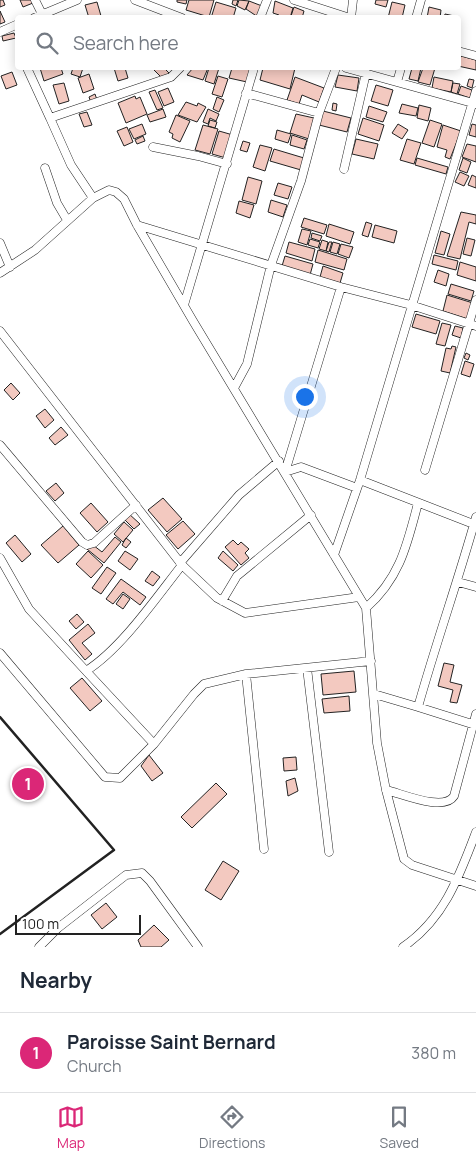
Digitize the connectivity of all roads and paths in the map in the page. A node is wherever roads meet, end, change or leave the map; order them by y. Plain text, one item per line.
1 (35, 0) edge
2 (77, 0) edge
3 (135, 0) edge
4 (266, 0) edge
5 (294, 0) edge
6 (353, 0) edge
7 (421, 0) edge
8 (42, 14) joint
9 (174, 15) edge
10 (261, 15) edge
11 (342, 15) edge
12 (351, 15) edge
13 (417, 15) edge
14 (15, 28) edge
15 (0, 32) edge
16 (461, 52) edge
17 (476, 56) edge
18 (28, 70) edge
19 (178, 70) edge
20 (253, 70) edge
21 (335, 70) edge
22 (354, 70) edge
23 (401, 70) edge
24 (366, 73) junction
25 (397, 82) junction
26 (476, 91) edge
27 (246, 93) junction
28 (474, 104) edge
29 (319, 113) junction
30 (50, 118) junction
31 (152, 147) dead end
32 (226, 164) junction
33 (45, 168) dead end
34 (344, 168) dead end
35 (93, 198) junction
36 (67, 220) junction
37 (137, 225) junction
38 (0, 243) edge
39 (203, 244) junction
40 (271, 265) junction
41 (10, 267) junction
42 (0, 273) edge
43 (342, 287) junction
44 (476, 300) edge
45 (184, 305) junction
46 (411, 305) junction
47 (472, 325) edge
48 (0, 331) edge
49 (234, 388) junction
50 (0, 445) edge
51 (278, 461) junction
52 (425, 470) dead end
53 (285, 472) junction
54 (360, 480) junction
55 (357, 488) junction
56 (418, 503) junction
57 (136, 505) junction
58 (311, 515) junction
59 (475, 522) edge
60 (334, 555) junction
61 (0, 558) edge
62 (181, 564) junction
63 (458, 582) junction
64 (476, 587) edge
65 (359, 597) junction
66 (222, 601) junction
67 (366, 608) junction
68 (0, 653) edge
69 (371, 661) junction
70 (307, 668) junction
71 (86, 672) junction
72 (246, 674) junction
73 (374, 694) junction
74 (418, 707) junction
75 (476, 714) edge
76 (474, 724) edge
77 (154, 744) junction
78 (386, 790) junction
79 (476, 832) edge
80 (264, 849) dead end
81 (329, 852) dead end
82 (457, 880) junction
83 (476, 886) edge
84 (39, 947) edge
85 (198, 947) edge
86 (403, 947) edge

1 - 8 street
2 - 8 street
3 - 9 street
4 - 10 street
5 - 11 street
6 - 12 street
7 - 13 street
14 - 15 street
16 - 17 street
18 - 30 street
19 - 30 street
20 - 27 street
21 - 29 street
22 - 24 street
23 - 25 street
24 - 25 street
24 - 34 street
25 - 28 street
26 - 28 street
27 - 29 street
27 - 32 street
28 - 46 street
29 - 40 street
30 - 35 street
31 - 32 street
32 - 39 street
33 - 36 street
35 - 36 street
35 - 37 street
36 - 41 street
37 - 39 street
37 - 45 street
38 - 41 street
39 - 40 street
39 - 45 street
40 - 43 street
40 - 49 street
41 - 42 street
43 - 46 street
43 - 53 street
44 - 47 street
45 - 49 street
46 - 47 street
46 - 54 street
47 - 52 street
48 - 57 street
49 - 51 street
50 - 57 street
51 - 53 street
51 - 62 street
53 - 55 street
53 - 58 street
54 - 55 street
54 - 56 street
55 - 60 street
56 - 59 street
56 - 67 street
57 - 62 street
58 - 60 street
58 - 66 street
59 - 63 street
60 - 65 street
61 - 71 street
62 - 66 street
62 - 71 street
63 - 64 street
63 - 74 street
65 - 66 street
65 - 67 street
67 - 69 street
68 - 77 street
69 - 70 street
69 - 73 street
70 - 72 street
70 - 81 street
71 - 77 street
72 - 77 street
72 - 80 street
73 - 74 street
73 - 78 street
74 - 76 street
75 - 76 street
76 - 78 street
78 - 82 street
79 - 82 street
82 - 83 street
82 - 86 street
84 - 85 street

